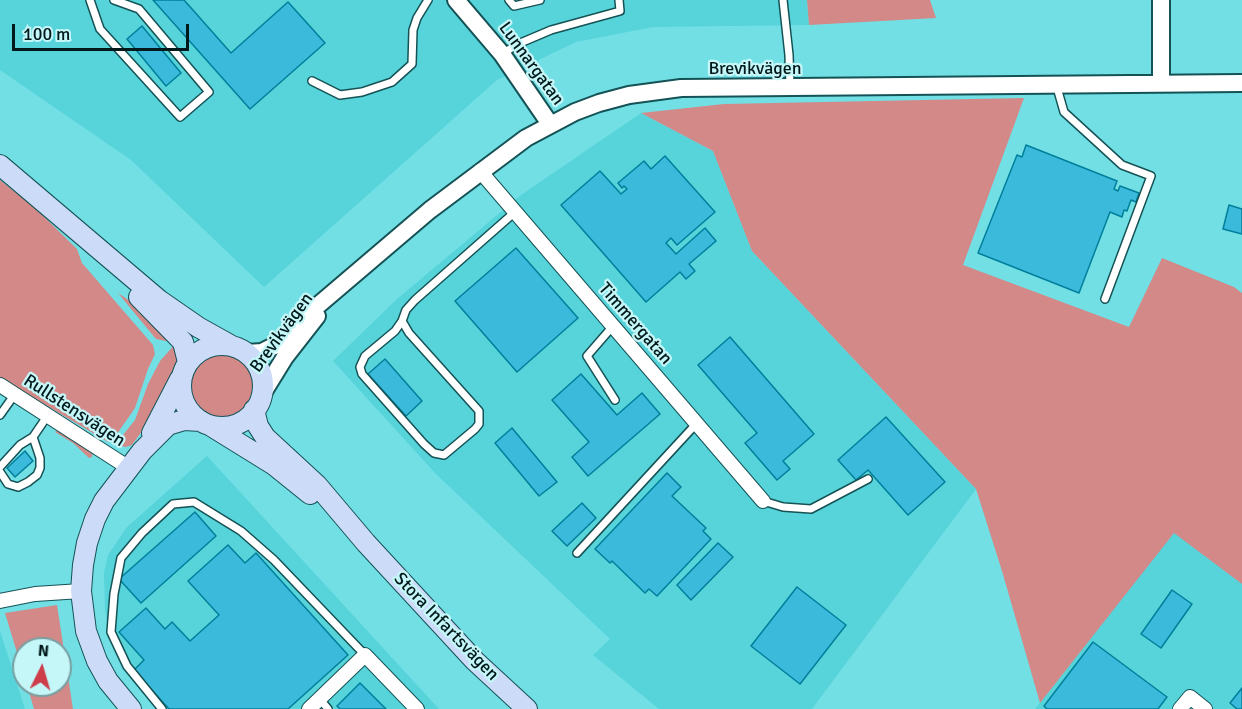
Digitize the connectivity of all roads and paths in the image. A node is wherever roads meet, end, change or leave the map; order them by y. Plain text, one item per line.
1 (90, 0) edge
2 (114, 0) edge
3 (428, 0) edge
4 (456, 0) edge
5 (509, 0) edge
6 (540, 0) edge
7 (619, 0) edge
8 (783, 0) edge
9 (1161, 0) edge
10 (502, 54) junction
11 (312, 81) dead end
12 (1242, 83) edge
13 (1056, 84) junction
14 (1161, 84) junction
15 (790, 89) junction
16 (550, 124) junction
17 (0, 165) edge
18 (480, 171) junction
19 (516, 212) junction
20 (96, 248) junction
21 (334, 294) junction
22 (1105, 299) dead end
23 (402, 321) junction
24 (613, 326) junction
25 (239, 350) junction
26 (185, 369) junction
27 (0, 385) edge
28 (15, 394) junction
29 (615, 400) dead end
30 (258, 403) junction
31 (0, 414) edge
32 (48, 415) junction
33 (205, 423) junction
34 (697, 423) junction
35 (33, 437) junction
36 (142, 451) junction
37 (0, 467) edge
38 (129, 468) junction
39 (0, 472) edge
40 (868, 479) dead end
41 (763, 501) joint
42 (366, 543) junction
43 (577, 553) dead end
44 (81, 591) junction
45 (0, 601) edge
46 (365, 655) junction
47 (324, 704) edge
48 (130, 709) edge
49 (162, 709) edge
50 (309, 709) edge
51 (417, 709) edge
52 (527, 709) edge
53 (1180, 709) edge
54 (1205, 709) edge

1 - 2 lane
3 - 11 lane
4 - 10 street, Lunnargatan
5 - 6 lane
7 - 10 lane
8 - 15 lane
9 - 14 street
10 - 16 street, Lunnargatan
12 - 14 street, Brevikvägen
13 - 14 street, Brevikvägen
13 - 15 street, Brevikvägen
13 - 22 lane
15 - 16 street, Brevikvägen
16 - 18 street, Brevikvägen
17 - 20 main road
18 - 19 street, Timmergatan
18 - 21 street, Brevikvägen
19 - 23 lane
19 - 24 street, Timmergatan
20 - 25 main road
20 - 26 main road
21 - 25 street, Brevikvägen
21 - 30 street, Brevikvägen
23 - 23 lane
24 - 29 lane
24 - 34 street, Timmergatan
25 - 26 main road
25 - 30 main road
26 - 33 main road
26 - 36 main road
27 - 28 street, Rullstensvägen
28 - 31 lane
28 - 32 street, Rullstensvägen
30 - 33 main road
30 - 42 main road, Stora Infartsvägen
32 - 35 lane
32 - 38 street, Rullstensvägen
33 - 36 main road
33 - 42 main road, Stora Infartsvägen
34 - 41 street, Timmergatan
34 - 43 lane
35 - 37 lane
35 - 39 lane
36 - 38 main road
38 - 44 main road
40 - 41 lane
42 - 52 main road, Stora Infartsvägen
44 - 45 street
44 - 48 main road
46 - 47 street
46 - 49 lane
46 - 51 street
47 - 50 street
53 - 54 street

